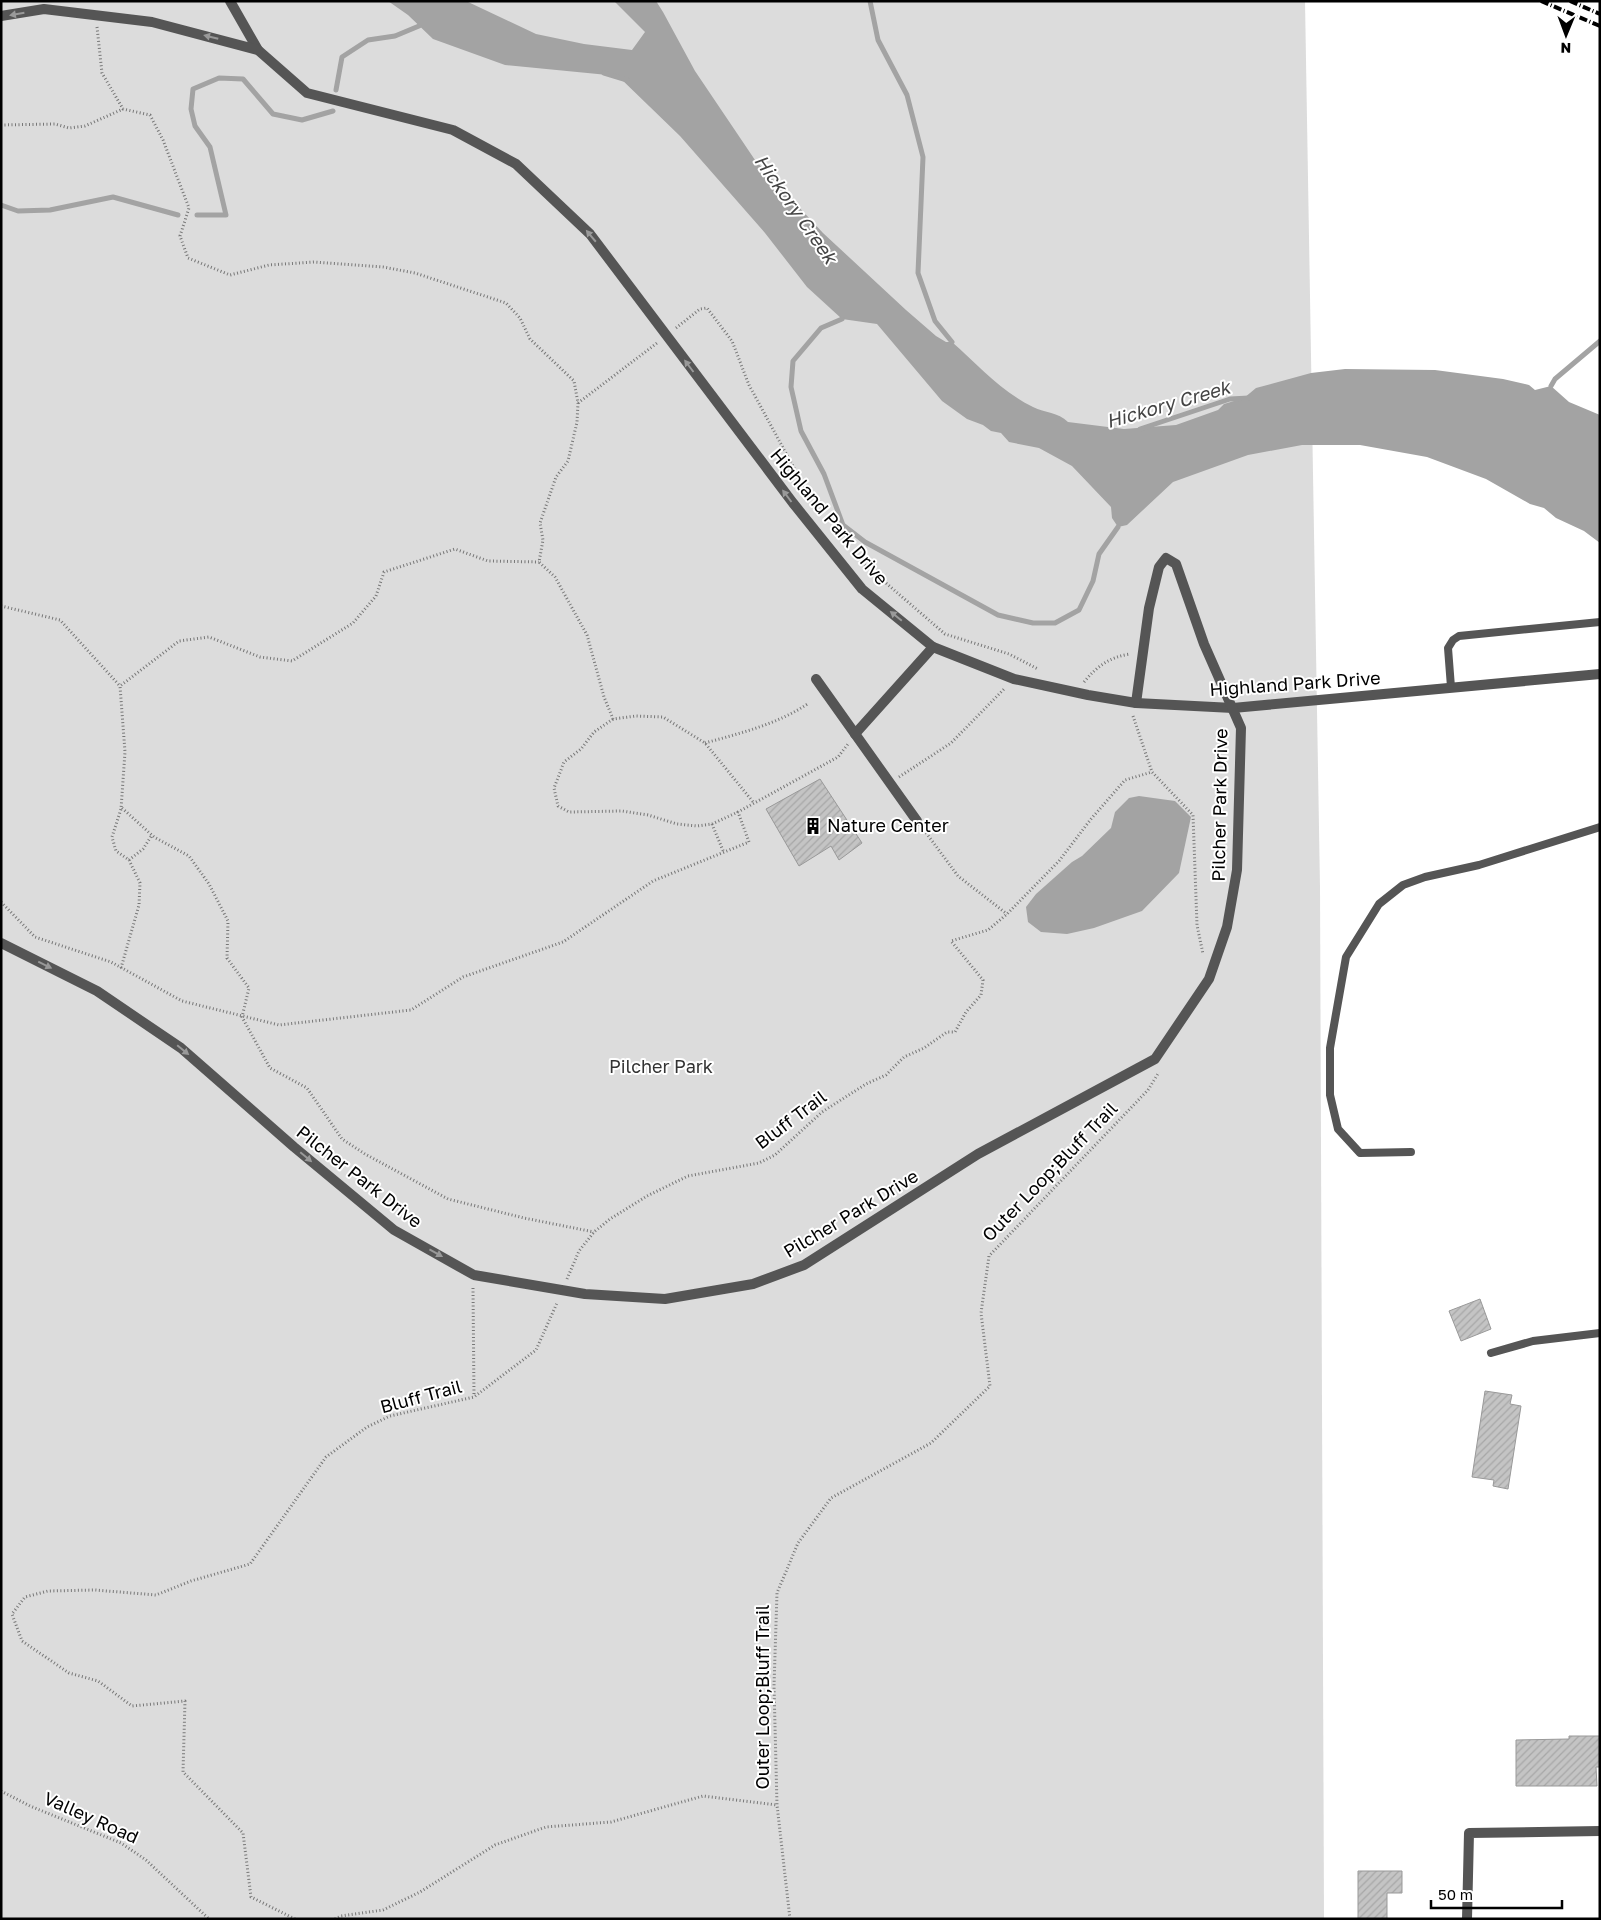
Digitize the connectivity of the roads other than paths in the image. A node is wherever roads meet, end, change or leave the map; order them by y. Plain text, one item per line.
1 (230, 1) edge
2 (1, 16) edge
3 (258, 50) junction
4 (1600, 622) edge
5 (933, 647) junction
6 (1600, 674) edge
7 (816, 679) dead end
8 (1451, 687) junction
9 (1136, 703) junction
10 (1233, 708) junction
11 (856, 734) junction
12 (918, 821) road end
13 (1600, 827) edge
14 (1, 943) edge
15 (1411, 1152) dead end
16 (1600, 1333) edge
17 (1491, 1353) dead end
18 (1600, 1831) edge
19 (1468, 1919) edge

1 - 3 street, Highland Park Drive
3 -> 2 street
5 -> 3 street, Highland Park Drive
4 - 8 lane
5 - 9 street, Highland Park Drive
5 - 11 street
6 - 8 street, Highland Park Drive
7 - 11 street
8 - 10 street, Highland Park Drive
9 - 10 street, Highland Park Drive
9 - 10 street, Pilcher Park Drive
14 -> 10 street, Pilcher Park Drive
11 - 12 street
13 - 15 lane
16 - 17 lane
18 - 19 street

